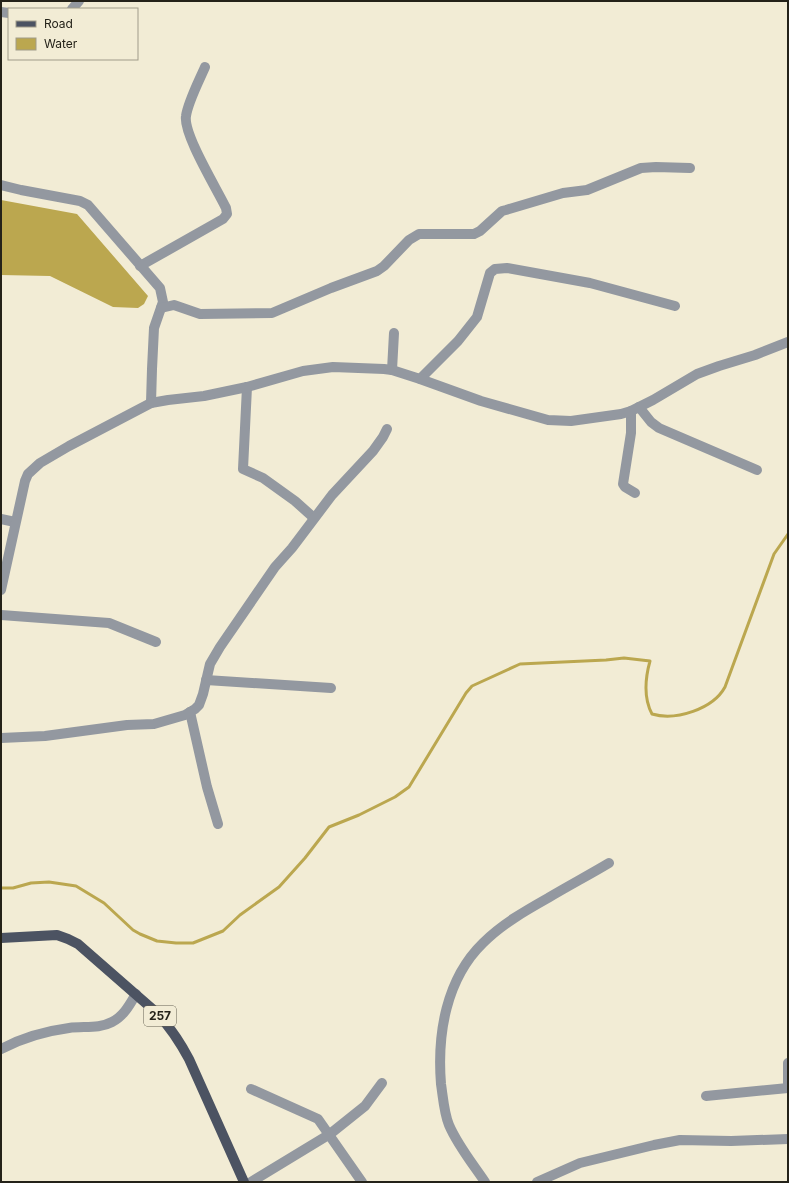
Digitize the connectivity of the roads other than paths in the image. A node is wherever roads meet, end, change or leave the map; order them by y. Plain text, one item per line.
1 (205, 67) dead end
2 (690, 168) dead end
3 (1, 185) edge
4 (140, 266) junction
5 (675, 306) dead end
6 (161, 308) junction
7 (394, 334) dead end
8 (788, 342) edge
9 (392, 370) junction
10 (420, 379) junction
11 (247, 387) junction
12 (151, 403) junction
13 (635, 409) junction
14 (386, 429) dead end
15 (758, 470) dead end
16 (635, 493) dead end
17 (314, 518) junction
18 (1, 519) edge
19 (15, 522) junction
20 (1, 590) edge
21 (1, 615) edge
22 (156, 642) dead end
23 (206, 680) junction
24 (331, 688) dead end
25 (190, 712) junction
26 (1, 738) edge
27 (218, 824) dead end
28 (609, 863) dead end
29 (1, 938) edge
30 (136, 994) junction
31 (1, 1049) edge
32 (788, 1063) edge
33 (382, 1083) dead end
34 (251, 1089) dead end
35 (706, 1096) dead end
36 (330, 1134) junction
37 (788, 1139) edge
38 (244, 1182) edge
39 (251, 1182) edge
40 (362, 1182) edge
41 (485, 1182) edge
42 (537, 1182) edge

1 - 4 street
2 - 6 street
3 - 4 street
4 - 6 street
5 - 10 street
6 - 12 street
7 - 9 street
8 - 13 street
9 - 10 street
9 - 11 street
10 - 13 street
11 - 12 street
11 - 17 street
12 - 19 street
13 - 15 street
13 - 16 street
14 - 17 street
17 - 23 street
18 - 19 street
19 - 20 street
21 - 22 street
23 - 24 street
23 - 25 street
25 - 26 street
25 - 27 street
28 - 41 street
29 - 30 main road, 257
30 - 31 street
30 - 38 main road, 257
32 - 35 street
33 - 36 street
34 - 36 street
36 - 39 street
36 - 40 street
37 - 42 street

